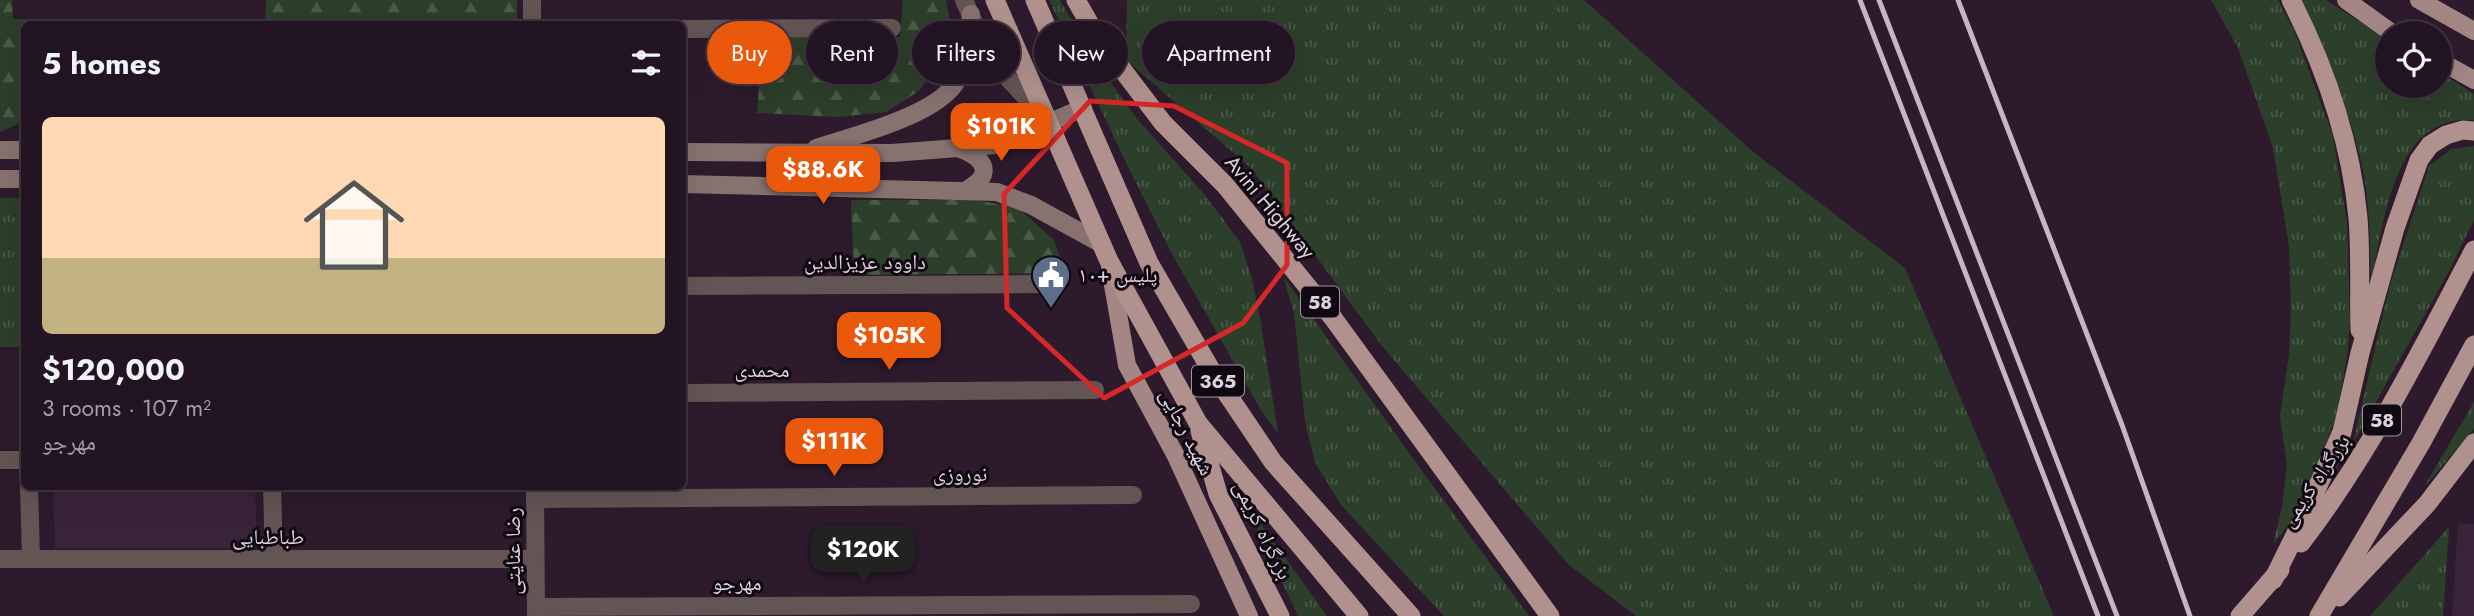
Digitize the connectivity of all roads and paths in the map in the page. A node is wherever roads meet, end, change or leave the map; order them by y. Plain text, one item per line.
1 (531, 0) edge
2 (995, 0) edge
3 (1035, 0) edge
4 (1076, 0) edge
5 (2291, 0) edge
6 (2346, 0) edge
7 (2419, 0) edge
8 (968, 7) edge
9 (532, 21) edge
10 (2375, 21) edge
11 (806, 28) edge
12 (686, 29) edge
13 (2474, 31) edge
14 (2452, 68) edge
15 (2474, 80) edge
16 (1083, 108) junction
17 (1049, 123) junction
18 (2474, 131) edge
19 (958, 148) junction
20 (0, 150) edge
21 (21, 150) edge
22 (686, 152) edge
23 (803, 153) junction
24 (0, 179) edge
25 (21, 179) edge
26 (686, 184) edge
27 (965, 191) junction
28 (2474, 250) edge
29 (1106, 253) junction
30 (1047, 284) dead end
31 (686, 286) edge
32 (2474, 345) edge
33 (2360, 353) junction
34 (1095, 390) dead end
35 (686, 393) edge
36 (1198, 423) junction
37 (2474, 443) edge
38 (0, 460) edge
39 (21, 460) edge
40 (29, 490) edge
41 (272, 490) edge
42 (535, 493) edge
43 (1133, 495) dead end
44 (0, 559) edge
45 (31, 559) junction
46 (274, 559) junction
47 (535, 559) junction
48 (2273, 580) junction
49 (1191, 604) dead end
50 (536, 612) edge
51 (1249, 616) edge
52 (1280, 616) edge
53 (1359, 616) edge
54 (1411, 616) edge
55 (1550, 616) edge
56 (2240, 616) edge
57 (2320, 616) edge

1 - 9 street
2 - 17 highway, 365
3 - 16 highway, 365
4 - 55 highway, Avini Highway / 58
5 - 33 highway
6 - 10 main road
7 - 13 main road
8 - 17 street
8 - 23 main road
11 - 12 street
14 - 15 main road
16 - 17 main road
16 - 54 highway, 365
17 - 19 main road
17 - 29 highway, 365
18 - 33 highway
19 - 23 main road
19 - 27 main road
20 - 21 main road
22 - 23 main road
24 - 25 main road
26 - 27 main road
27 - 29 main road
28 - 48 highway, بزرگراه کریمی / 58
29 - 36 highway, 365
29 - 51 main road, شهید رجایی
30 - 31 street, داوود عزیزالدین
32 - 57 highway, 58
33 - 48 highway
34 - 35 street, محمدی
36 - 52 highway, بزرگراه کریمی
36 - 53 highway, 365
37 - 57 highway
38 - 39 street
40 - 45 street
41 - 46 street
42 - 43 street, نوروزی
42 - 47 street, رضا عنایتی
44 - 45 street, طباطبایی
45 - 46 street, طباطبایی
46 - 47 street, طباطبایی
47 - 50 street, رضا عنایتی
48 - 56 highway, بزرگراه کریمی / 58
49 - 50 street, مهرجو

